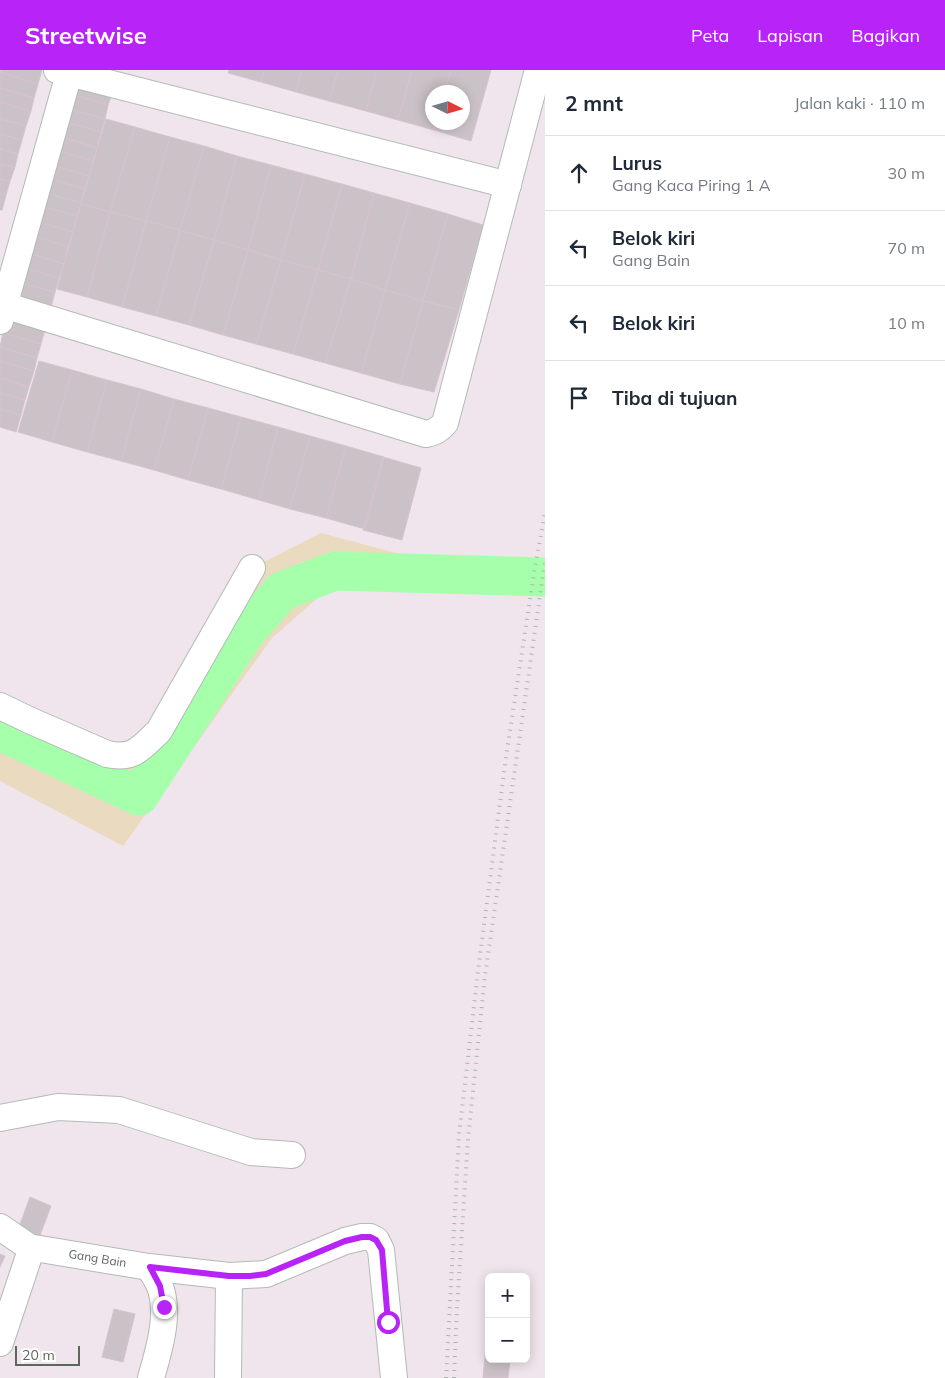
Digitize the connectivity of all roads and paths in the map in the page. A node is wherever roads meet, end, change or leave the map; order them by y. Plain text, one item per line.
1 (538, 70) edge
2 (65, 71) edge
3 (508, 185) junction
4 (2, 310) edge
5 (252, 568) dead end
6 (0, 706) edge
7 (0, 1118) edge
8 (292, 1155) dead end
9 (0, 1227) edge
10 (32, 1249) junction
11 (150, 1267) junction
12 (229, 1276) junction
13 (0, 1342) edge
14 (151, 1378) edge
15 (228, 1378) edge
16 (394, 1378) edge

1 - 3 street
2 - 3 street
2 - 4 street
3 - 4 street
5 - 6 street
7 - 8 street
9 - 10 street
10 - 11 street, Gang Bain
10 - 13 street
11 - 12 street, Gang Bain
11 - 14 street
12 - 15 street
12 - 16 street, Gang Bain

